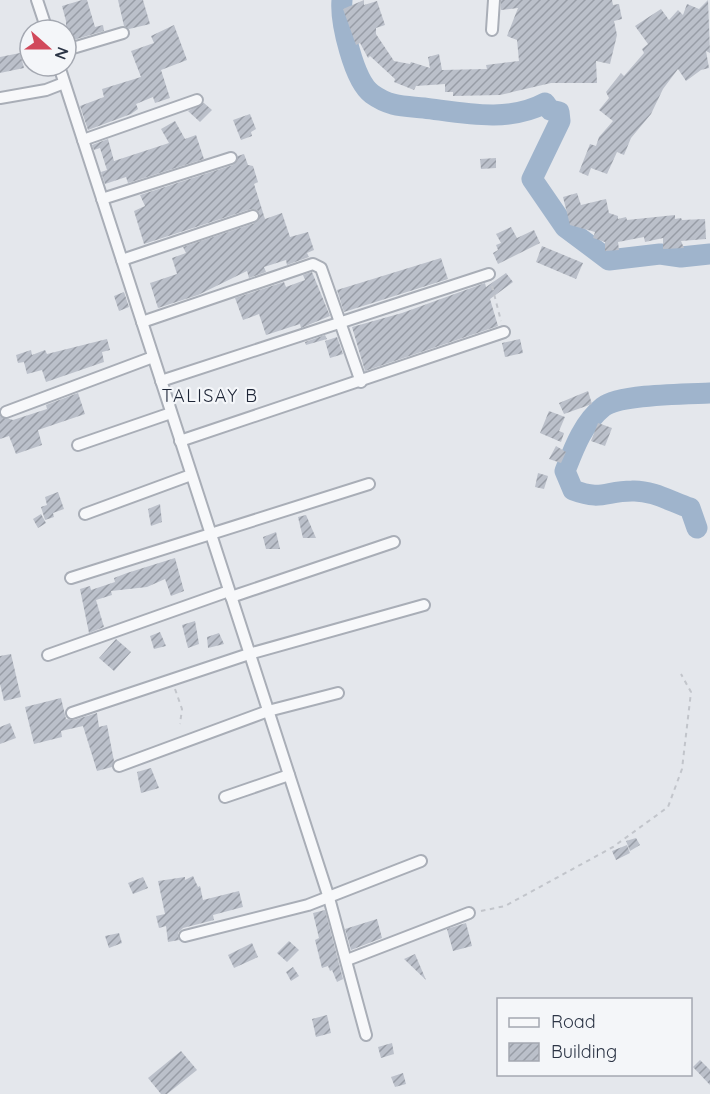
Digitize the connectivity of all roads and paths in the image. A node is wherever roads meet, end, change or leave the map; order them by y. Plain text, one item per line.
1 (38, 0) edge
2 (494, 0) edge
3 (43, 18) edge
4 (492, 30) dead end
5 (123, 33) dead end
6 (78, 46) edge
7 (63, 78) edge
8 (64, 83) junction
9 (0, 98) edge
10 (197, 100) dead end
11 (82, 140) junction
12 (231, 158) dead end
13 (102, 199) junction
14 (253, 216) dead end
15 (122, 260) junction
16 (489, 274) joint
17 (142, 322) junction
18 (341, 322) junction
19 (504, 332) joint
20 (153, 357) junction
21 (161, 381) junction
22 (361, 382) junction
23 (6, 412) dead end
24 (171, 413) junction
25 (180, 441) junction
26 (78, 445) dead end
27 (191, 476) junction
28 (369, 484) dead end
29 (85, 514) dead end
30 (211, 536) junction
31 (394, 542) dead end
32 (71, 578) dead end
33 (230, 594) junction
34 (424, 605) dead end
35 (249, 654) junction
36 (48, 655) dead end
37 (681, 674) dead end
38 (172, 678) junction
39 (339, 693) dead end
40 (268, 711) junction
41 (72, 713) dead end
42 (180, 724) dead end
43 (119, 766) dead end
44 (289, 775) junction
45 (225, 797) dead end
46 (421, 861) dead end
47 (329, 898) junction
48 (469, 913) joint
49 (185, 936) dead end
50 (346, 960) junction
51 (366, 1035) dead end

1 - 3 street
2 - 4 street
5 - 6 street
7 - 8 street
8 - 9 street
8 - 11 street
10 - 11 street
11 - 13 street
12 - 13 street
13 - 15 street
14 - 15 street
15 - 17 street
16 - 18 street
16 - 19 path
17 - 18 street
17 - 20 street
18 - 21 street
18 - 22 street
19 - 22 street
20 - 21 street
20 - 23 street
21 - 24 street
22 - 25 street
24 - 25 street
24 - 26 street
25 - 27 street
27 - 29 street
27 - 30 street
28 - 30 street
30 - 32 street
30 - 33 street
31 - 33 street
33 - 35 street
33 - 36 street
34 - 35 street
35 - 38 street
35 - 40 street
37 - 48 path
38 - 41 street
38 - 42 path
39 - 40 street
40 - 43 street
40 - 44 street
44 - 45 street
44 - 47 street
46 - 47 street
47 - 49 street
47 - 50 street
48 - 50 street
50 - 51 street

